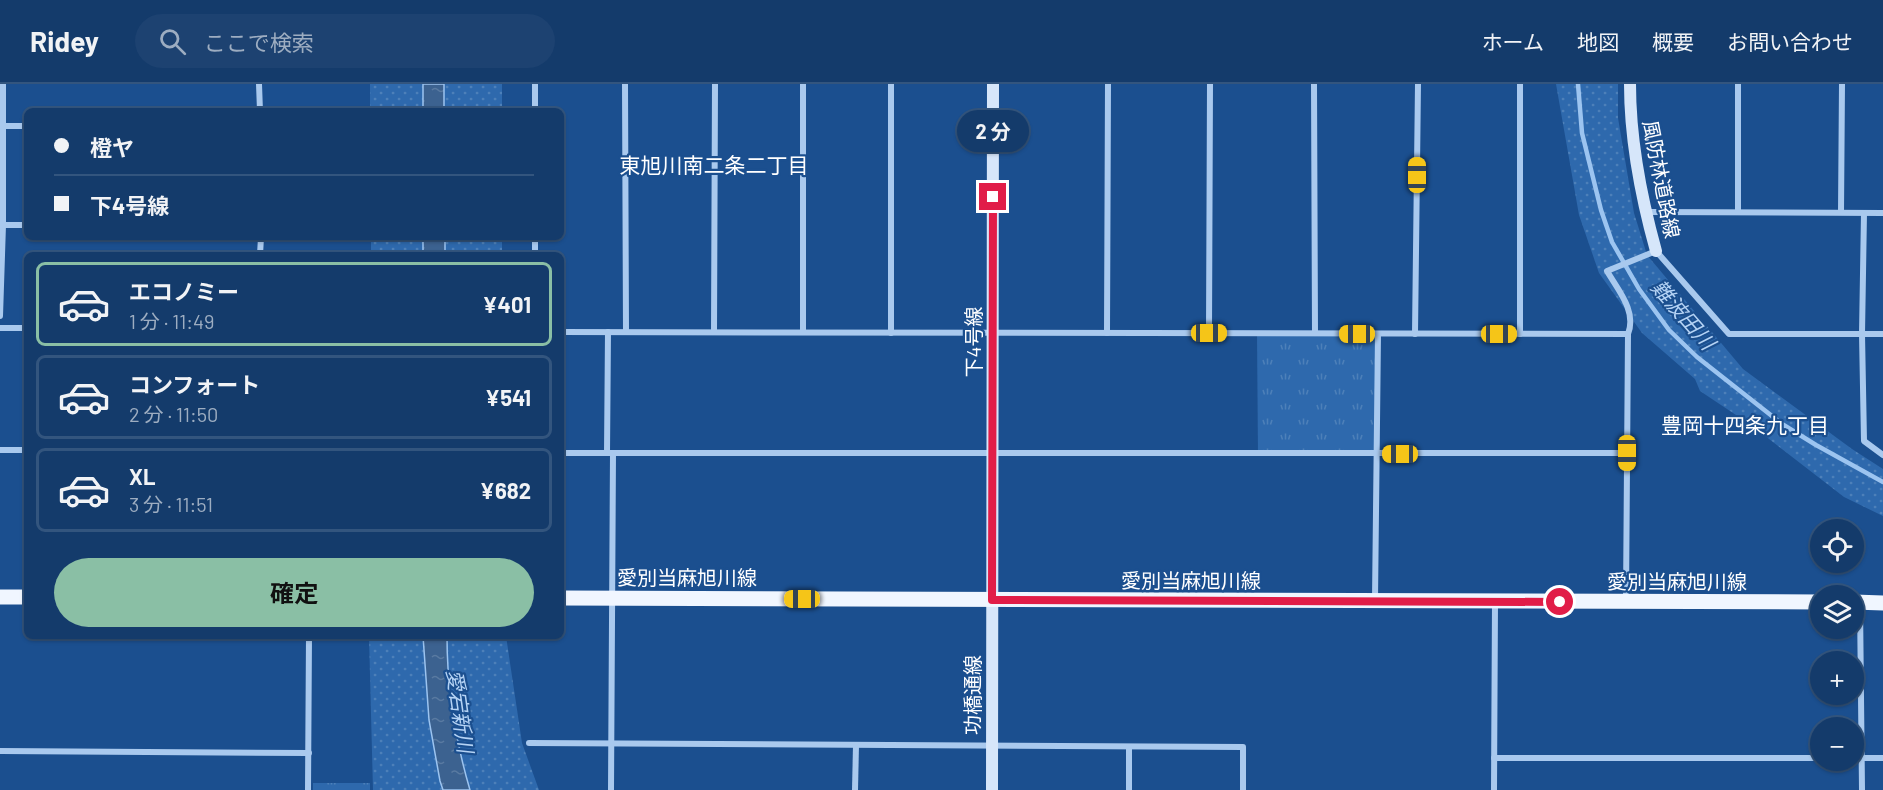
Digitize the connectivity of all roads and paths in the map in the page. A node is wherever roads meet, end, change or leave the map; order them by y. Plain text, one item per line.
1 (3, 84) edge
2 (259, 84) edge
3 (535, 84) edge
4 (625, 84) edge
5 (715, 84) edge
6 (803, 84) edge
7 (891, 84) edge
8 (993, 84) edge
9 (1108, 84) edge
10 (1210, 84) edge
11 (1314, 84) edge
12 (1418, 84) edge
13 (1520, 84) edge
14 (1630, 84) edge
15 (1738, 84) edge
16 (1842, 84) edge
17 (260, 108) edge
18 (535, 108) edge
19 (1, 126) edge
20 (24, 126) edge
21 (1646, 212) junction
22 (1738, 212) junction
23 (1841, 212) junction
24 (1864, 213) junction
25 (1883, 213) edge
26 (1, 225) edge
27 (24, 225) edge
28 (1656, 251) junction
29 (0, 316) edge
30 (0, 328) edge
31 (24, 328) edge
32 (564, 332) edge
33 (608, 332) junction
34 (626, 332) junction
35 (714, 332) junction
36 (803, 332) junction
37 (891, 333) junction
38 (992, 333) junction
39 (1107, 333) junction
40 (1209, 333) junction
41 (1315, 333) junction
42 (1378, 334) junction
43 (1415, 334) junction
44 (1520, 334) junction
45 (1628, 334) junction
46 (1862, 334) junction
47 (1883, 334) edge
48 (0, 450) edge
49 (24, 450) edge
50 (564, 453) edge
51 (610, 453) junction
52 (992, 453) junction
53 (1627, 453) junction
54 (1377, 454) junction
55 (1883, 454) edge
56 (0, 597) edge
57 (24, 597) edge
58 (564, 598) edge
59 (614, 598) junction
60 (992, 600) junction
61 (1375, 602) junction
62 (1495, 602) junction
63 (1626, 602) junction
64 (1810, 602) edge
65 (1864, 602) edge
66 (1883, 603) edge
67 (309, 639) edge
68 (1857, 639) edge
69 (1858, 717) edge
70 (529, 743) dead end
71 (611, 743) junction
72 (856, 745) junction
73 (992, 745) junction
74 (1129, 747) junction
75 (0, 752) edge
76 (309, 753) junction
77 (1494, 758) junction
78 (1810, 758) edge
79 (1864, 758) edge
80 (1883, 758) edge
81 (1860, 771) edge
82 (308, 790) edge
83 (611, 790) edge
84 (855, 790) edge
85 (992, 790) edge
86 (1129, 790) edge
87 (1243, 790) edge
88 (1494, 790) edge
89 (1862, 790) edge

1 - 19 street
2 - 17 street
3 - 18 street
4 - 34 street
5 - 35 street
6 - 36 street
7 - 37 street
8 - 38 street, 下4号線
9 - 39 street
10 - 40 street
11 - 41 street
12 - 43 street
13 - 44 street
14 - 21 street, 風防林道路線
15 - 22 street
16 - 23 street
19 - 20 street
19 - 26 street
21 - 22 street
21 - 28 street, 風防林道路線
22 - 23 street
23 - 24 street
24 - 25 street
24 - 46 street
26 - 27 street
26 - 29 street
28 - 45 street, 風防林道路線
28 - 46 street
30 - 31 street
32 - 33 street
33 - 34 street
33 - 51 street
34 - 35 street
35 - 36 street
36 - 37 street
37 - 38 street
38 - 39 street
38 - 52 street, 下4号線
39 - 40 street
40 - 41 street
41 - 42 street
42 - 43 street
42 - 54 street
43 - 44 street
44 - 45 street
45 - 53 street, 風防林道路線
46 - 47 street
46 - 55 street
48 - 49 street
50 - 51 street
51 - 52 street
51 - 59 street
52 - 54 street
52 - 60 street, 下4号線
53 - 54 street
53 - 63 street, 風防林道路線
54 - 61 street
56 - 57 main road
58 - 59 main road, 愛別当麻旭川線
59 - 60 main road, 愛別当麻旭川線
59 - 71 street
60 - 61 main road, 愛別当麻旭川線
60 - 73 street, 功橋通線
61 - 62 main road, 愛別当麻旭川線
62 - 63 main road, 愛別当麻旭川線
62 - 77 street
63 - 64 main road, 愛別当麻旭川線
65 - 66 main road
67 - 76 street
68 - 69 street
70 - 71 street
71 - 72 street
71 - 83 street
72 - 73 street
72 - 84 street
73 - 74 street
73 - 85 street, 功橋通線
74 - 86 street
74 - 87 street
75 - 76 street
76 - 82 street
77 - 78 street
77 - 88 street
79 - 80 street
81 - 89 street

